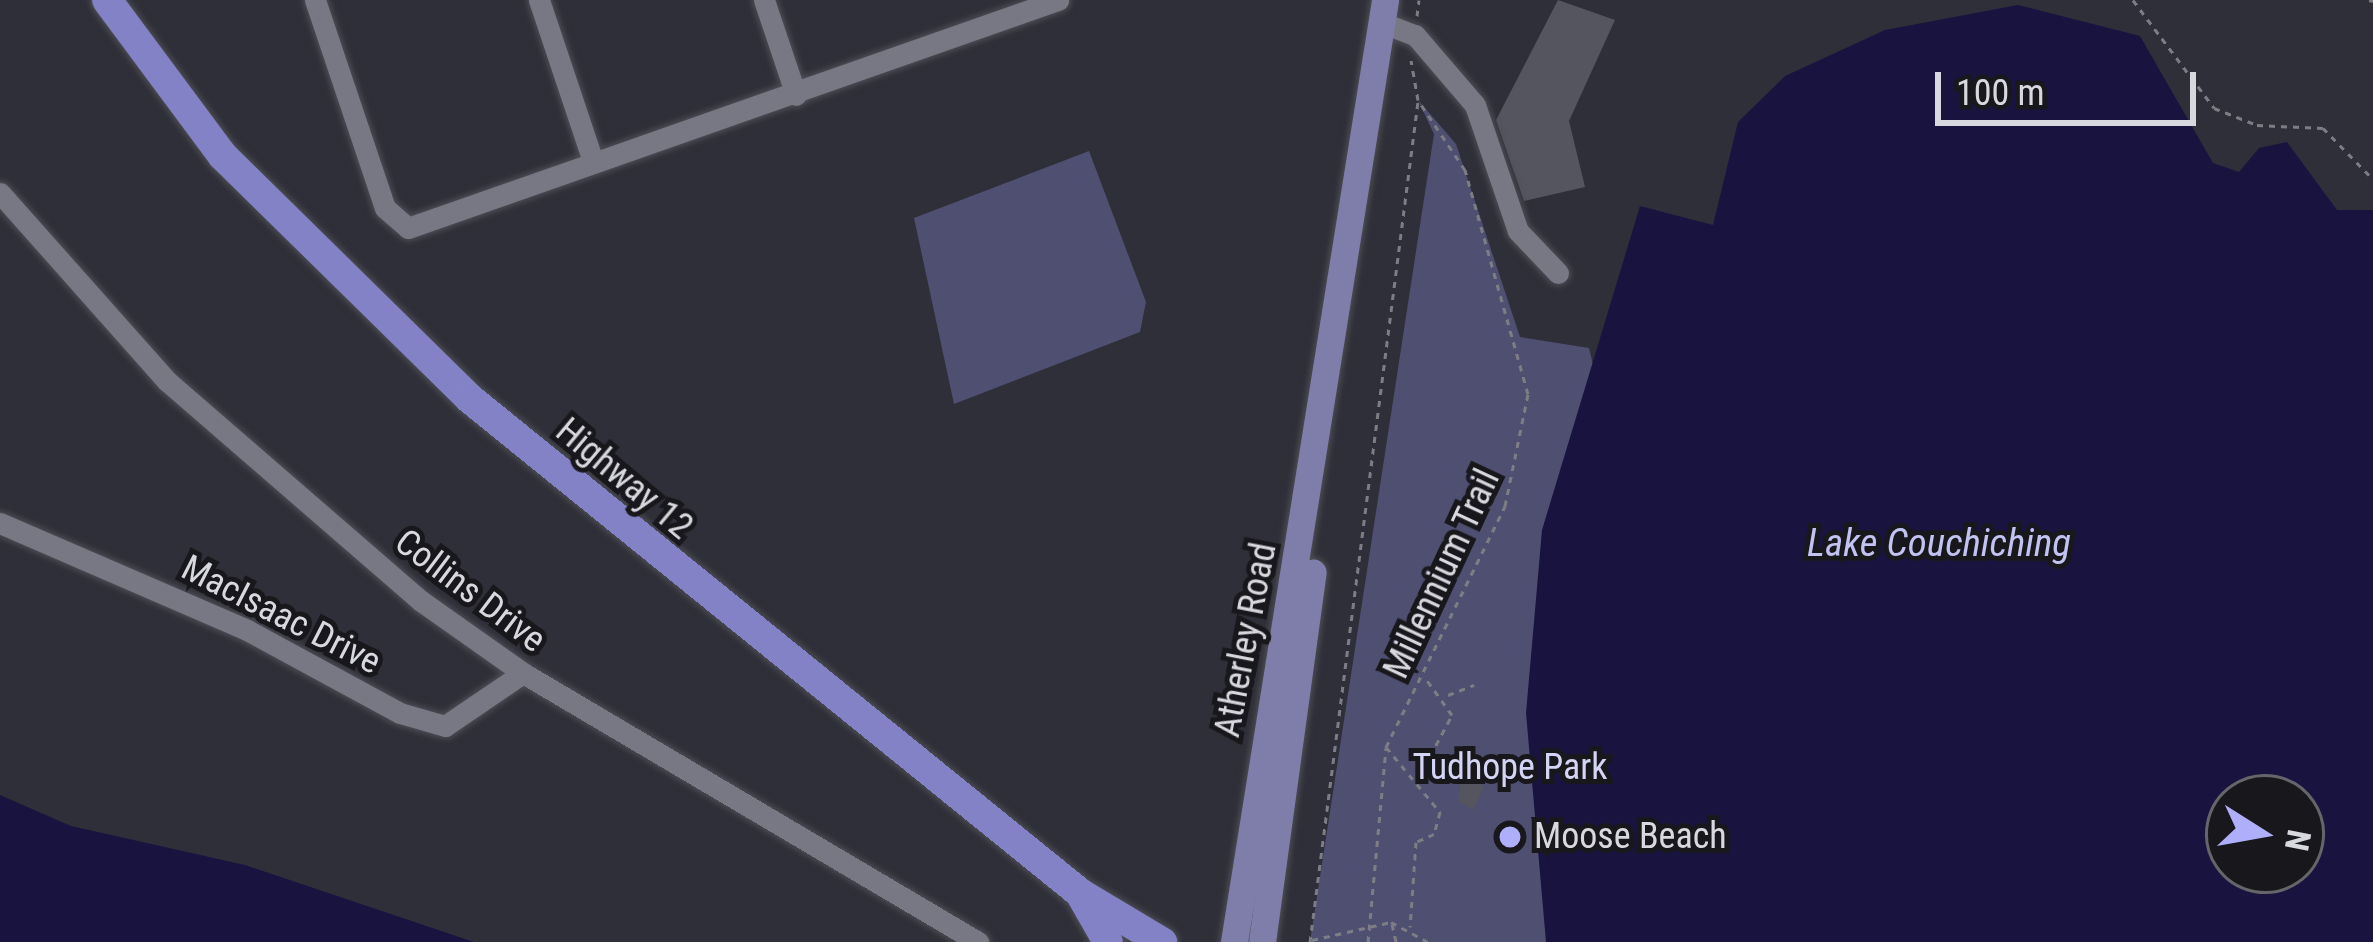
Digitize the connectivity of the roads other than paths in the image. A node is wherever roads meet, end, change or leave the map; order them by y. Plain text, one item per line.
1 (107, 0) edge
2 (315, 0) edge
3 (539, 0) edge
4 (764, 0) edge
5 (1058, 0) edge
6 (993, 10) edge
7 (1384, 12) edge
8 (796, 95) junction
9 (593, 161) junction
10 (0, 194) edge
11 (1558, 273) dead end
12 (1336, 352) junction
13 (0, 523) edge
14 (523, 674) junction
15 (1081, 893) junction
16 (978, 942) edge
17 (1108, 942) edge
18 (1162, 942) edge
19 (1234, 942) edge
20 (1262, 942) edge

1 - 15 highway, Highway 12
2 - 9 street
3 - 9 street
4 - 8 street
5 - 6 street
6 - 8 street
7 - 11 street
7 - 12 main road, Atherley Road
8 - 9 street
10 - 14 street, Collins Drive
12 - 19 main road, Atherley Road
12 - 20 main road, Atherley Road
13 - 14 street, MacIsaac Drive
14 - 16 street, Collins Drive
15 - 17 highway
15 - 18 highway, Highway 12

